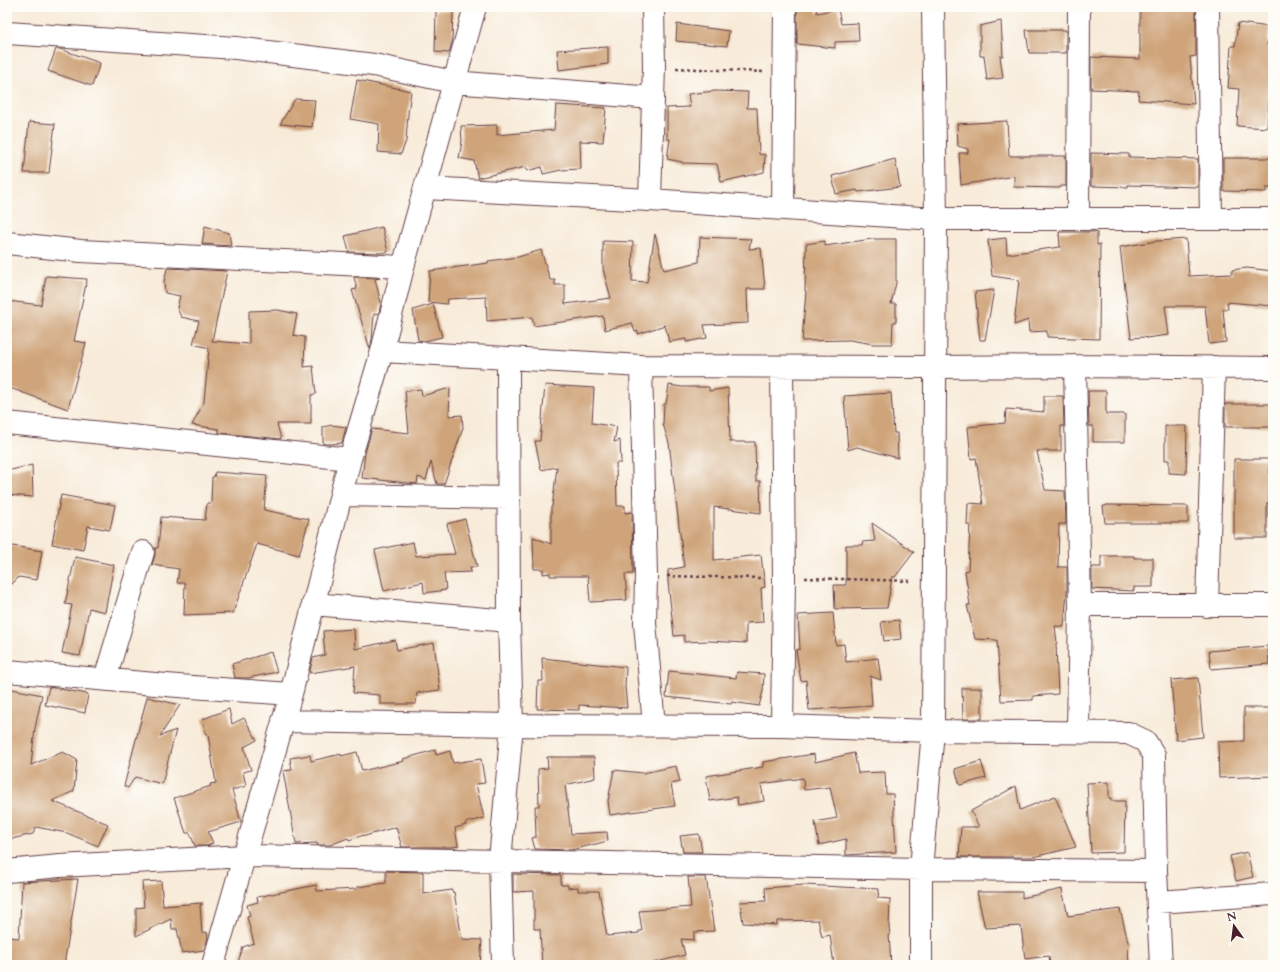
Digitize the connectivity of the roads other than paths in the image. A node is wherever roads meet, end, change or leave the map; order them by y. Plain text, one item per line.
1 (475, 7) edge
2 (654, 7) edge
3 (785, 7) edge
4 (933, 7) edge
5 (1079, 7) edge
6 (1208, 7) edge
7 (7, 33) edge
8 (453, 82) junction
9 (653, 98) junction
10 (425, 188) junction
11 (650, 200) junction
12 (783, 209) junction
13 (1078, 218) junction
14 (936, 219) junction
15 (1211, 219) junction
16 (1273, 219) edge
17 (7, 243) edge
18 (403, 267) junction
19 (382, 351) junction
20 (508, 358) junction
21 (641, 366) junction
22 (1075, 366) junction
23 (782, 367) junction
24 (935, 367) junction
25 (1214, 367) junction
26 (1273, 368) edge
27 (7, 423) edge
28 (350, 459) junction
29 (341, 495) junction
30 (509, 498) junction
31 (143, 552) dead end
32 (313, 604) junction
33 (1080, 605) junction
34 (1273, 605) edge
35 (1207, 606) junction
36 (509, 621) junction
37 (7, 671) edge
38 (105, 679) junction
39 (291, 694) junction
40 (284, 721) junction
41 (512, 725) junction
42 (654, 726) junction
43 (782, 726) junction
44 (933, 731) junction
45 (1078, 732) junction
46 (245, 856) junction
47 (500, 861) junction
48 (921, 869) junction
49 (7, 871) edge
50 (1156, 871) junction
51 (1273, 894) edge
52 (1158, 902) junction
53 (213, 965) edge
54 (503, 965) edge
55 (921, 965) edge
56 (1161, 965) edge

1 - 8 street
2 - 9 street
3 - 12 street
4 - 14 street
5 - 13 street
6 - 15 street
7 - 8 street
8 - 9 street
8 - 10 street
9 - 11 street
10 - 11 street
10 - 18 street
11 - 12 street
12 - 14 street
13 - 14 street
13 - 15 street
14 - 24 street
15 - 16 street
17 - 18 street
18 - 19 street
19 - 20 street
19 - 28 street
20 - 21 street
20 - 30 street
21 - 23 street
21 - 42 street
22 - 24 street
22 - 25 street
22 - 33 street
23 - 24 street
23 - 43 street
24 - 44 street
25 - 26 street
25 - 35 street
27 - 28 street
28 - 29 street
29 - 30 street
29 - 32 street
30 - 36 street
31 - 38 street
32 - 36 street
32 - 39 street
33 - 35 street
33 - 45 street
34 - 35 street
36 - 41 street
37 - 38 street
38 - 39 street
39 - 40 street
40 - 41 street
40 - 46 street
41 - 42 street
41 - 47 street
42 - 43 street
43 - 44 street
44 - 45 street
44 - 48 street
45 - 50 street
46 - 47 street
46 - 49 street
46 - 53 street
47 - 48 street
47 - 54 street
48 - 50 street
48 - 55 street
50 - 52 street
51 - 52 street
52 - 56 street

